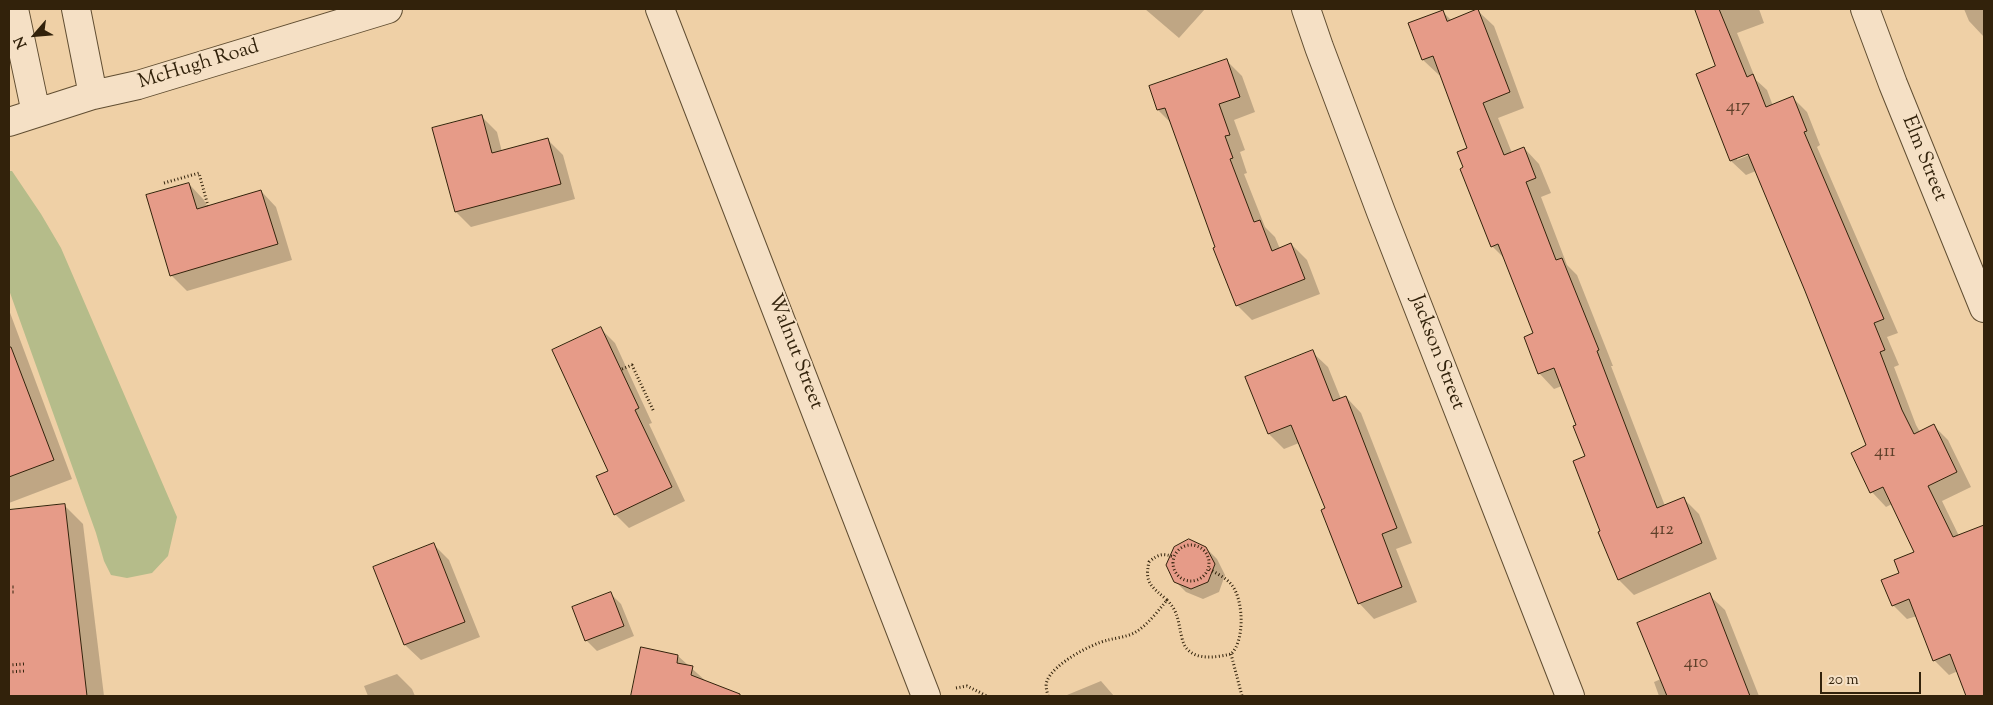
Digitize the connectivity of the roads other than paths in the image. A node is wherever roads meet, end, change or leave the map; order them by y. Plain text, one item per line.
1 (14, 9) edge
2 (76, 9) edge
3 (388, 9) edge
4 (660, 9) edge
5 (1306, 9) edge
6 (1865, 9) edge
7 (94, 95) junction
8 (36, 113) junction
9 (9, 122) edge
10 (1984, 308) edge
11 (926, 696) edge
12 (1570, 696) edge

1 - 8 street
2 - 7 street
3 - 7 street, McHugh Road
4 - 11 street, Walnut Street
5 - 12 street, Jackson Street
6 - 10 street, Elm Street
7 - 8 street, McHugh Road
8 - 9 street, McHugh Road

